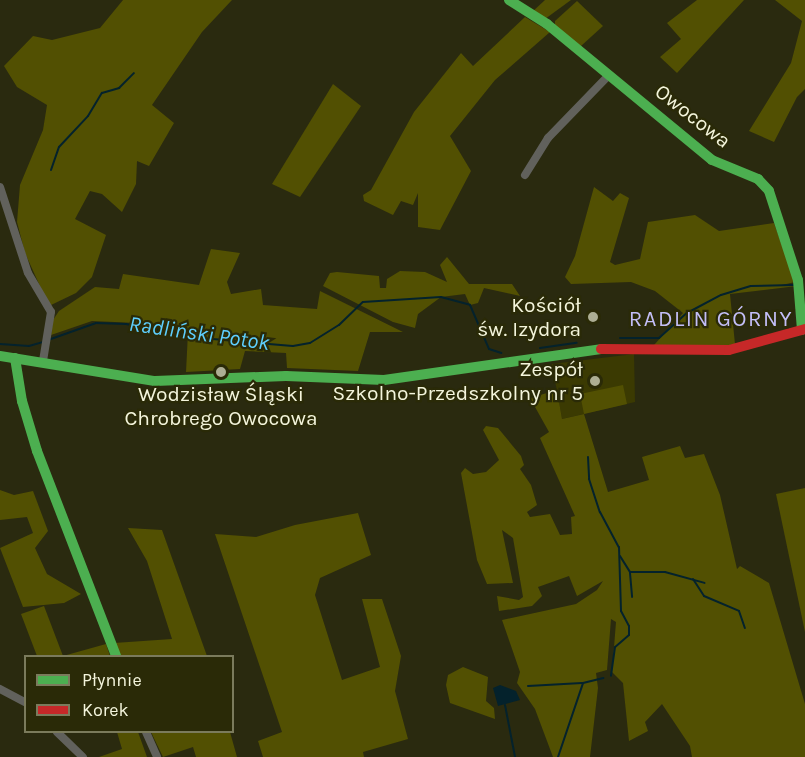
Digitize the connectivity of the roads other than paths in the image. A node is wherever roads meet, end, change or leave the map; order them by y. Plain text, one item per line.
1 (509, 0) edge
2 (609, 75) junction
3 (525, 175) dead end
4 (0, 188) edge
5 (804, 330) edge
6 (0, 356) edge
7 (15, 358) junction
8 (43, 361) junction
9 (115, 655) edge
10 (0, 689) edge
11 (24, 702) edge
12 (58, 733) edge
13 (146, 733) edge
14 (83, 757) edge
15 (157, 757) edge

1 - 2 street, Owocowa
2 - 3 street
2 - 5 street, Owocowa
4 - 8 street
5 - 8 street
6 - 7 street
7 - 8 street
7 - 9 street
10 - 11 street
12 - 14 street
13 - 15 street

